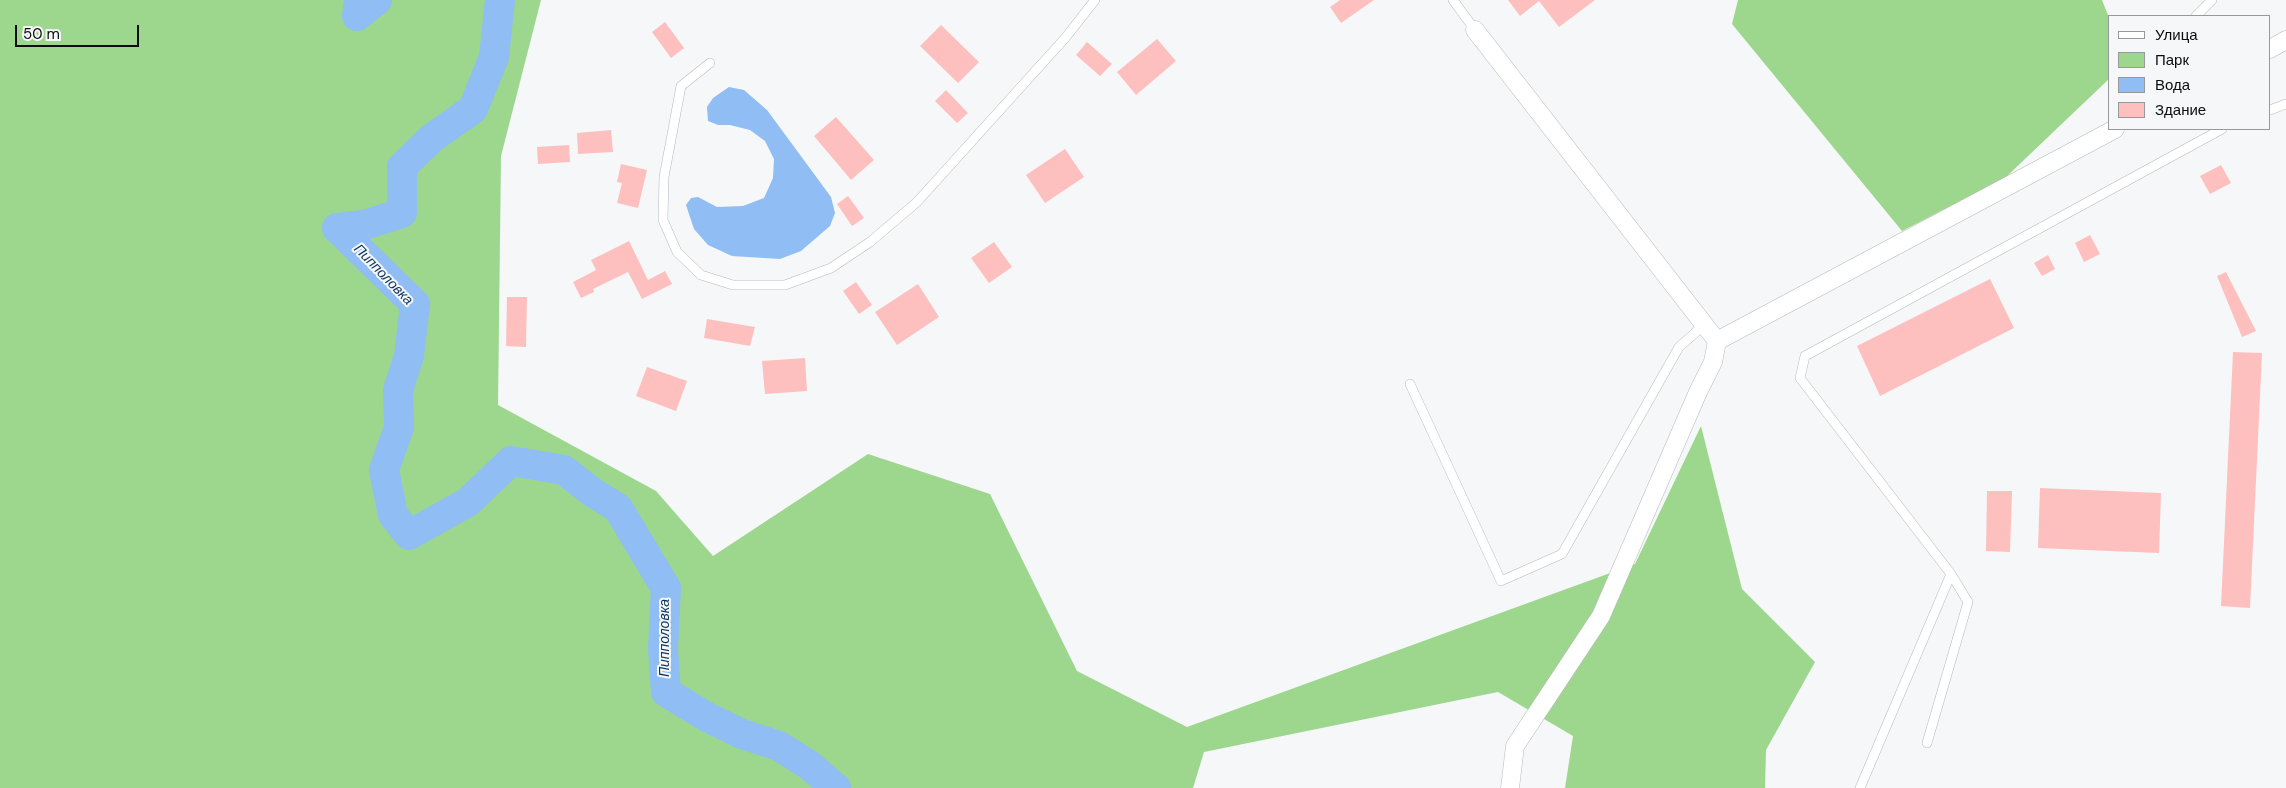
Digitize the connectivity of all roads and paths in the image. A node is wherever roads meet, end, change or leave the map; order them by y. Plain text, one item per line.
1 (1095, 0) edge
2 (1453, 0) edge
3 (2212, 0) edge
4 (2197, 15) edge
5 (1475, 30) joint
6 (2286, 40) edge
7 (2271, 48) edge
8 (710, 63) dead end
9 (2286, 104) edge
10 (2271, 110) edge
11 (2113, 130) edge
12 (2220, 130) edge
13 (1704, 325) junction
14 (1717, 341) junction
15 (1410, 384) dead end
16 (1951, 574) junction
17 (1927, 743) dead end
18 (1510, 788) edge
19 (1860, 788) edge

1 - 8 lane
2 - 5 lane
3 - 4 lane
5 - 13 street
6 - 7 street
9 - 10 lane
11 - 14 street
12 - 16 lane
13 - 14 street
13 - 15 lane
14 - 18 street
16 - 17 lane
16 - 19 lane

